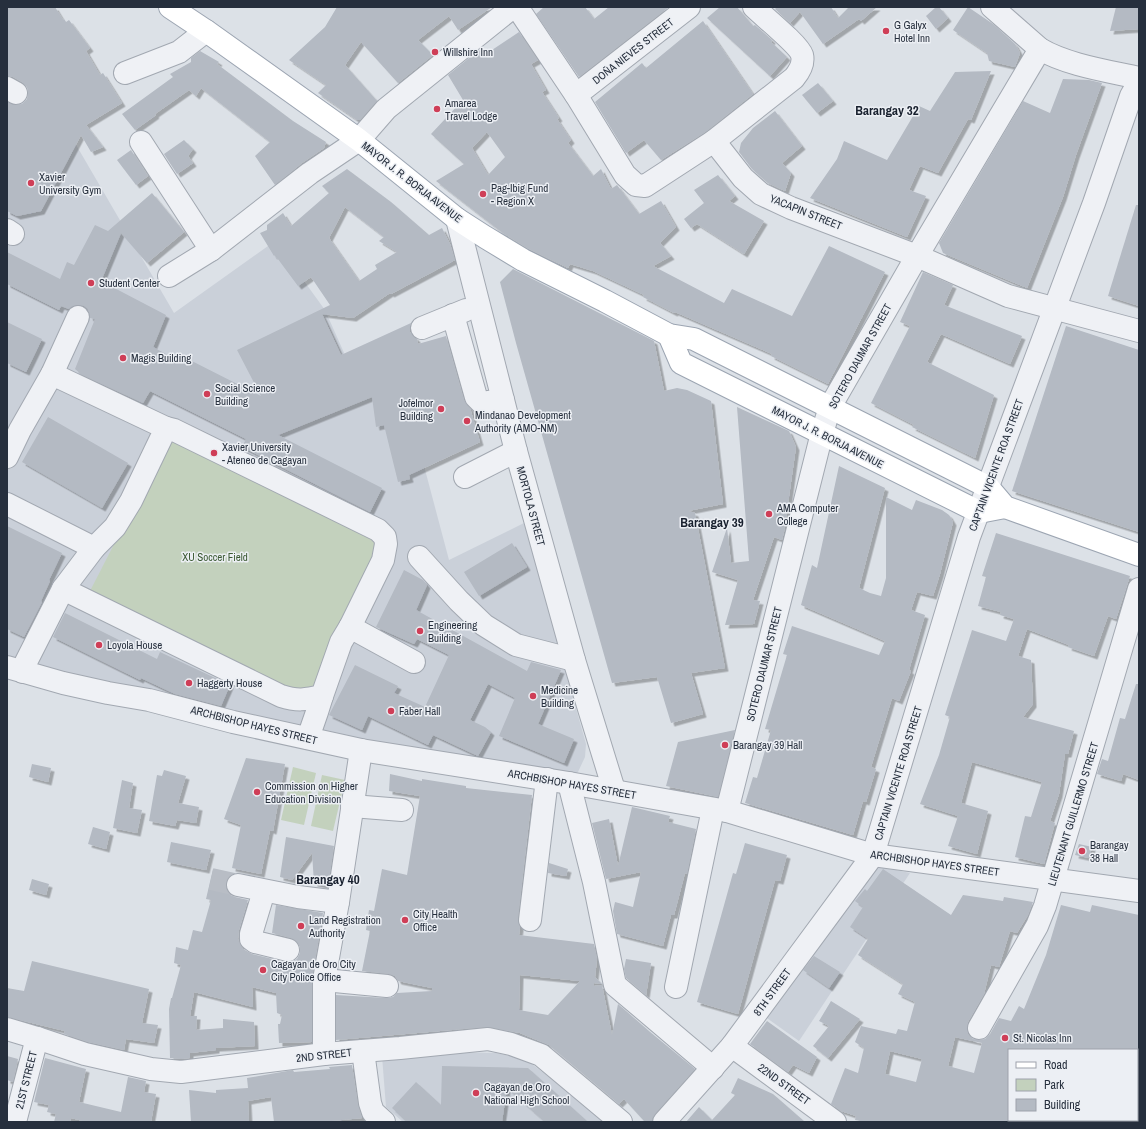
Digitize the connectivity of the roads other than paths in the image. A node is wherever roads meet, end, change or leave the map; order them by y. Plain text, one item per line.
1 (170, 7) edge
2 (513, 7) edge
3 (517, 7) edge
4 (689, 7) edge
5 (754, 7) edge
6 (992, 7) edge
7 (206, 31) junction
8 (1040, 49) junction
9 (125, 74) dead end
10 (1139, 78) edge
11 (1139, 82) edge
12 (576, 95) junction
13 (358, 140) junction
14 (714, 141) junction
15 (141, 142) dead end
16 (458, 219) junction
17 (211, 250) junction
18 (917, 256) junction
19 (169, 276) dead end
20 (480, 305) junction
21 (1054, 307) junction
22 (452, 315) junction
23 (78, 317) dead end
24 (422, 328) dead end
25 (1139, 331) edge
26 (669, 335) junction
27 (52, 374) junction
28 (503, 400) junction
29 (830, 407) junction
30 (13, 426) edge
31 (166, 428) junction
32 (822, 434) junction
33 (516, 451) junction
34 (7, 456) edge
35 (465, 477) dead end
36 (988, 487) junction
37 (7, 504) edge
38 (1005, 507) junction
39 (979, 512) junction
40 (94, 548) junction
41 (1139, 555) edge
42 (418, 557) dead end
43 (63, 589) junction
44 (1139, 589) edge
45 (350, 627) junction
46 (574, 660) junction
47 (414, 662) dead end
48 (15, 669) edge
49 (322, 696) junction
50 (308, 738) junction
51 (361, 750) junction
52 (547, 779) junction
53 (569, 783) junction
54 (614, 790) junction
55 (352, 806) junction
56 (402, 810) dead end
57 (720, 810) junction
58 (873, 855) junction
59 (1053, 879) junction
60 (238, 885) tunnel mouth
61 (264, 891) junction
62 (1139, 891) edge
63 (338, 902) junction
64 (530, 920) dead end
65 (288, 950) dead end
66 (324, 980) junction
67 (387, 986) dead end
68 (676, 986) dead end
69 (979, 1028) dead end
70 (7, 1030) edge
71 (37, 1038) junction
72 (732, 1046) junction
73 (363, 1051) junction
74 (324, 1054) junction
75 (713, 1068) junction
76 (15, 1122) edge
77 (384, 1122) edge
78 (621, 1122) edge
79 (664, 1122) edge
80 (835, 1122) edge

1 - 7 main road, MAYOR J. R. BORJA AVENUE
2 - 13 street
3 - 12 street
4 - 12 street, DOÑA NIEVES STREET
5 - 14 street
6 - 8 street
7 - 9 street
7 - 13 main road, MAYOR J. R. BORJA AVENUE
8 - 10 street
8 - 18 street, SOTERO DAUMAR STREET
11 - 21 street, CAPTAIN VICENTE ROA STREET
12 - 14 street
13 - 16 main road, MAYOR J. R. BORJA AVENUE
13 - 17 street
14 - 18 street, YACAPIN STREET
15 - 17 street
16 - 20 street, MORTOLA STREET
16 - 26 main road, MAYOR J. R. BORJA AVENUE
17 - 19 street
18 - 21 street, YACAPIN STREET
18 - 29 street, SOTERO DAUMAR STREET
20 - 22 street
20 - 28 street, MORTOLA STREET
21 - 25 street, YACAPIN STREET
21 - 36 street, CAPTAIN VICENTE ROA STREET
22 - 24 street
22 - 28 street
23 - 27 street
26 - 29 main road, MAYOR J. R. BORJA AVENUE
26 - 32 main road, MAYOR J. R. BORJA AVENUE
27 - 30 street
27 - 31 street
28 - 33 street, MORTOLA STREET
29 - 32 street, SOTERO DAUMAR STREET
29 - 36 main road, MAYOR J. R. BORJA AVENUE
30 - 34 street
31 - 40 street
31 - 45 street
32 - 39 main road, MAYOR J. R. BORJA AVENUE
32 - 57 street, SOTERO DAUMAR STREET
33 - 35 street
33 - 46 street, MORTOLA STREET
36 - 38 main road, MAYOR J. R. BORJA AVENUE
36 - 39 street, CAPTAIN VICENTE ROA STREET
37 - 40 street
38 - 39 main road
38 - 41 main road, MAYOR J. R. BORJA AVENUE
39 - 58 street, CAPTAIN VICENTE ROA STREET
40 - 43 street
42 - 46 street
43 - 48 street
43 - 49 street
44 - 59 street, LIEUTENANT GUILLERMO STREET
45 - 47 street
45 - 49 street
46 - 54 street, MORTOLA STREET
48 - 50 street, ARCHBISHOP HAYES STREET
49 - 50 street
50 - 51 street, ARCHBISHOP HAYES STREET
51 - 52 street, ARCHBISHOP HAYES STREET
51 - 55 street
52 - 53 street, ARCHBISHOP HAYES STREET
52 - 64 street
53 - 54 street, ARCHBISHOP HAYES STREET
53 - 75 street
54 - 57 street, ARCHBISHOP HAYES STREET
55 - 56 street
55 - 63 street
57 - 58 street, ARCHBISHOP HAYES STREET
57 - 68 street, SOTERO DAUMAR STREET
58 - 59 street, ARCHBISHOP HAYES STREET
58 - 72 street, 8TH STREET
59 - 62 street, ARCHBISHOP HAYES STREET
59 - 69 street, LIEUTENANT GUILLERMO STREET
60 - 61 street
61 - 63 street
61 - 65 street
63 - 66 street
66 - 67 street
66 - 74 street
70 - 71 street, 2ND STREET
71 - 74 street, 2ND STREET
71 - 76 street, 21ST STREET
72 - 75 street, 8TH STREET
72 - 80 street, 22ND STREET
73 - 74 street, 2ND STREET
73 - 77 street
73 - 78 street, 2ND STREET
75 - 79 street, 8TH STREET

